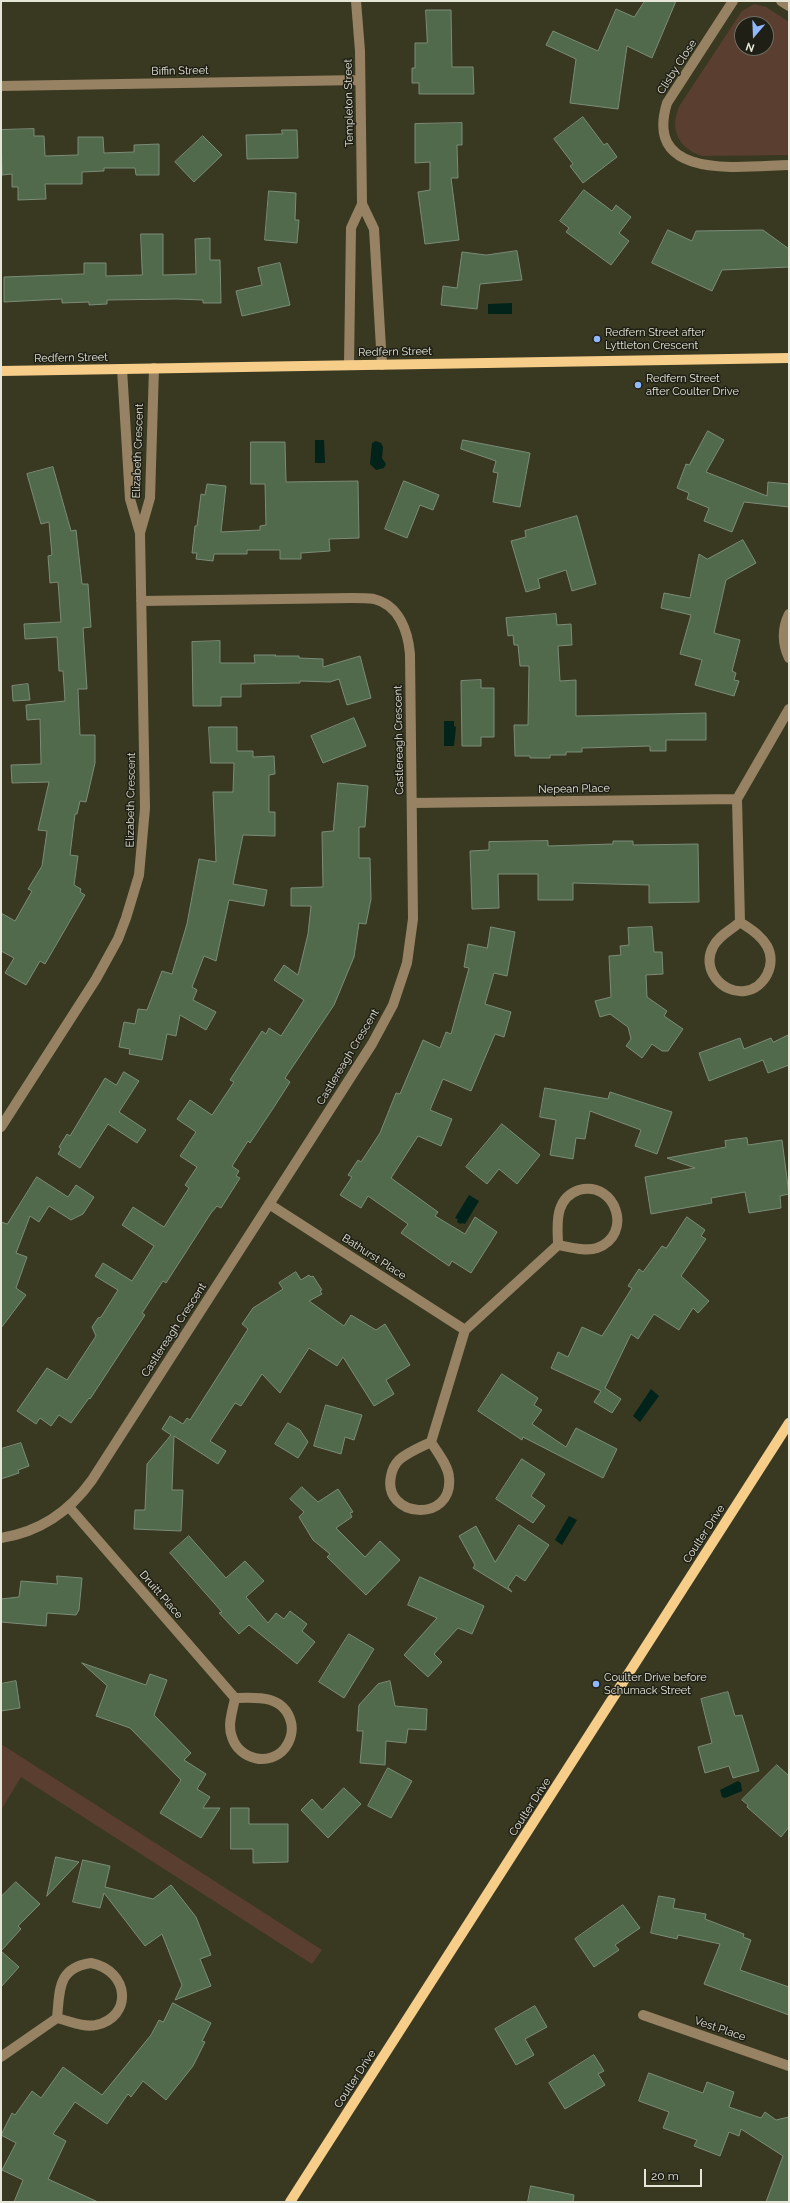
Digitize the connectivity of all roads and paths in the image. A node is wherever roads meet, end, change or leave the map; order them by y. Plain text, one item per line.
1 (356, 1) edge
2 (733, 1) edge
3 (781, 1) edge
4 (789, 6) edge
5 (360, 80) junction
6 (1, 86) edge
7 (789, 165) edge
8 (362, 204) junction
9 (789, 358) edge
10 (349, 365) junction
11 (382, 365) junction
12 (154, 368) junction
13 (122, 369) junction
14 (1, 371) edge
15 (140, 533) junction
16 (141, 602) junction
17 (789, 614) edge
18 (789, 658) edge
19 (789, 709) edge
20 (737, 799) junction
21 (412, 803) junction
22 (740, 922) junction
23 (1, 1127) edge
24 (269, 1204) junction
25 (558, 1245) junction
26 (465, 1330) junction
27 (789, 1424) edge
28 (432, 1442) junction
29 (69, 1507) junction
30 (1, 1538) edge
31 (235, 1698) junction
32 (642, 2015) dead end
33 (57, 2018) junction
34 (1, 2058) edge
35 (789, 2066) edge
36 (290, 2202) edge

1 - 5 street, Templeton Street
2 - 7 street, Clisby Close
3 - 4 street
5 - 6 street, Biffin Street
5 - 8 street, Templeton Street
8 - 10 street, Templeton Street
8 - 11 street, Templeton Street
9 - 11 main road, Redfern Street
10 - 11 main road, Redfern Street
10 - 12 main road, Redfern Street
12 - 13 main road, Redfern Street
12 - 15 street, Elizabeth Crescent
13 - 14 main road, Redfern Street
13 - 15 street, Elizabeth Crescent
15 - 16 street, Elizabeth Crescent
16 - 21 street, Castlereagh Crescent
16 - 23 street, Elizabeth Crescent
17 - 18 street
19 - 20 street
20 - 21 street, Nepean Place
20 - 22 street
21 - 24 street, Castlereagh Crescent
22 - 22 street
24 - 26 street, Bathurst Place
24 - 29 street, Castlereagh Crescent
25 - 25 street
25 - 26 street
26 - 28 street
27 - 36 main road, Coulter Drive
28 - 28 street
29 - 30 street, Castlereagh Crescent
29 - 31 street, Druitt Place
31 - 31 street
32 - 35 street, Vest Place
33 - 33 street
33 - 34 street

